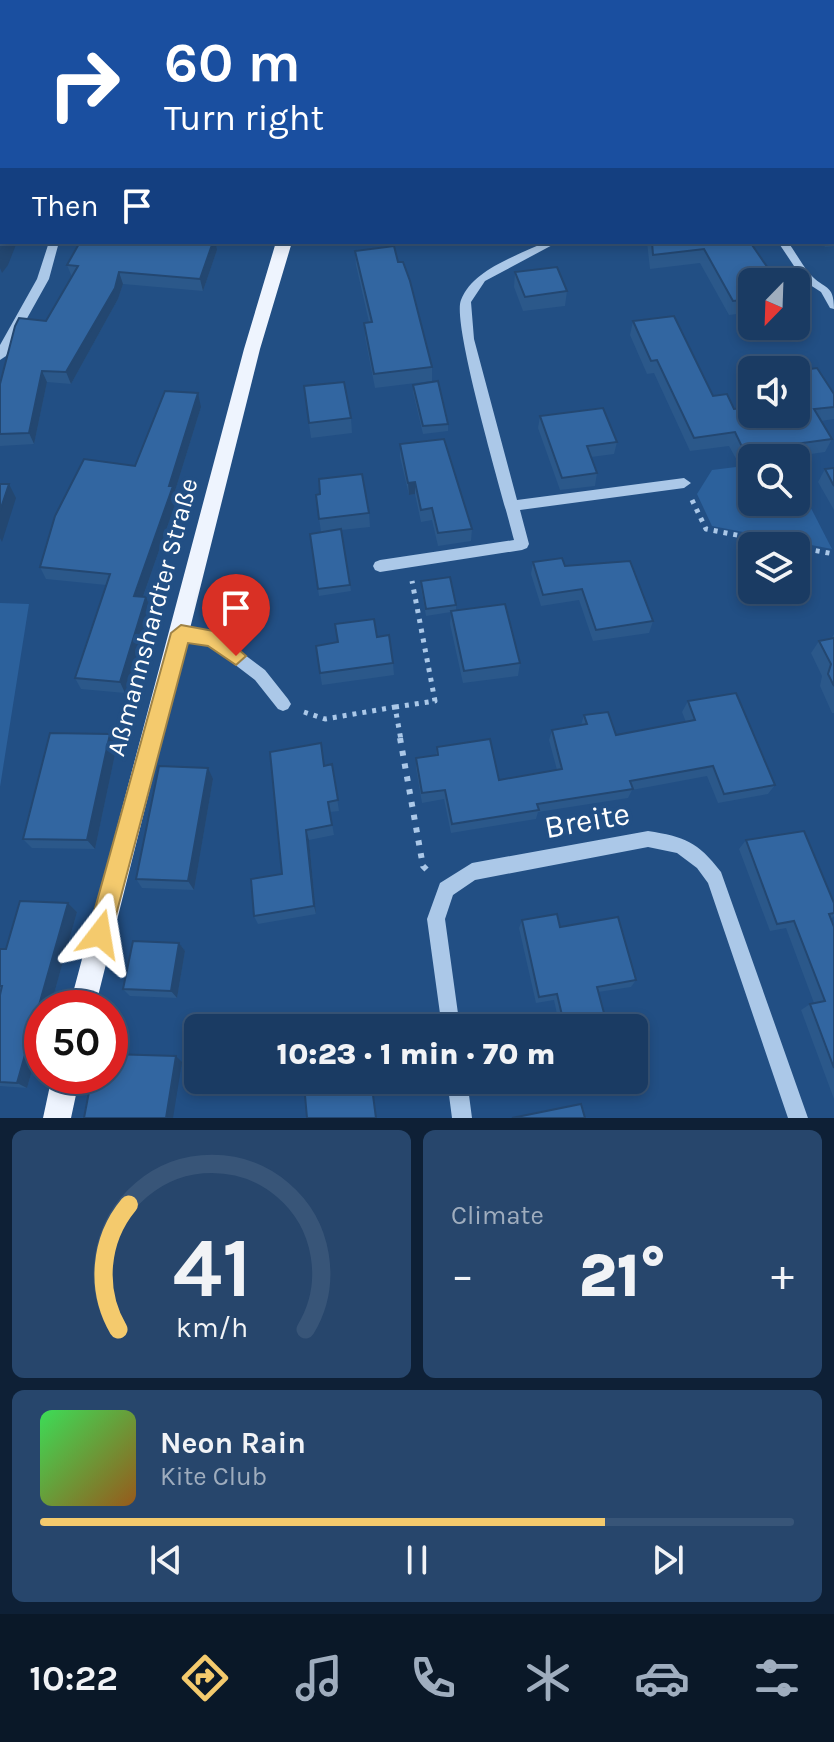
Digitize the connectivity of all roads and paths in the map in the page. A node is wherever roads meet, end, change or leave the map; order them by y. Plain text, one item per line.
1 (53, 244) edge
2 (283, 244) edge
3 (549, 244) edge
4 (784, 244) edge
5 (834, 305) edge
6 (0, 356) edge
7 (684, 483) joint
8 (512, 506) junction
9 (738, 535) edge
10 (810, 549) edge
11 (834, 554) edge
12 (408, 561) junction
13 (380, 566) dead end
14 (181, 633) junction
15 (283, 704) joint
16 (395, 707) junction
17 (446, 889) junction
18 (87, 990) edge
19 (449, 1014) edge
20 (62, 1094) edge
21 (459, 1094) edge
22 (57, 1118) edge
23 (462, 1118) edge
24 (798, 1118) edge

1 - 6 street
2 - 14 main road, Aßmannshardter Straße
3 - 8 street
4 - 5 street
7 - 8 street
7 - 9 path
8 - 12 street
10 - 11 path
12 - 13 street
12 - 16 path
14 - 15 street
14 - 18 main road, Aßmannshardter Straße
15 - 16 path
16 - 17 path
17 - 19 street
17 - 24 street, Breite
20 - 22 main road
21 - 23 street

